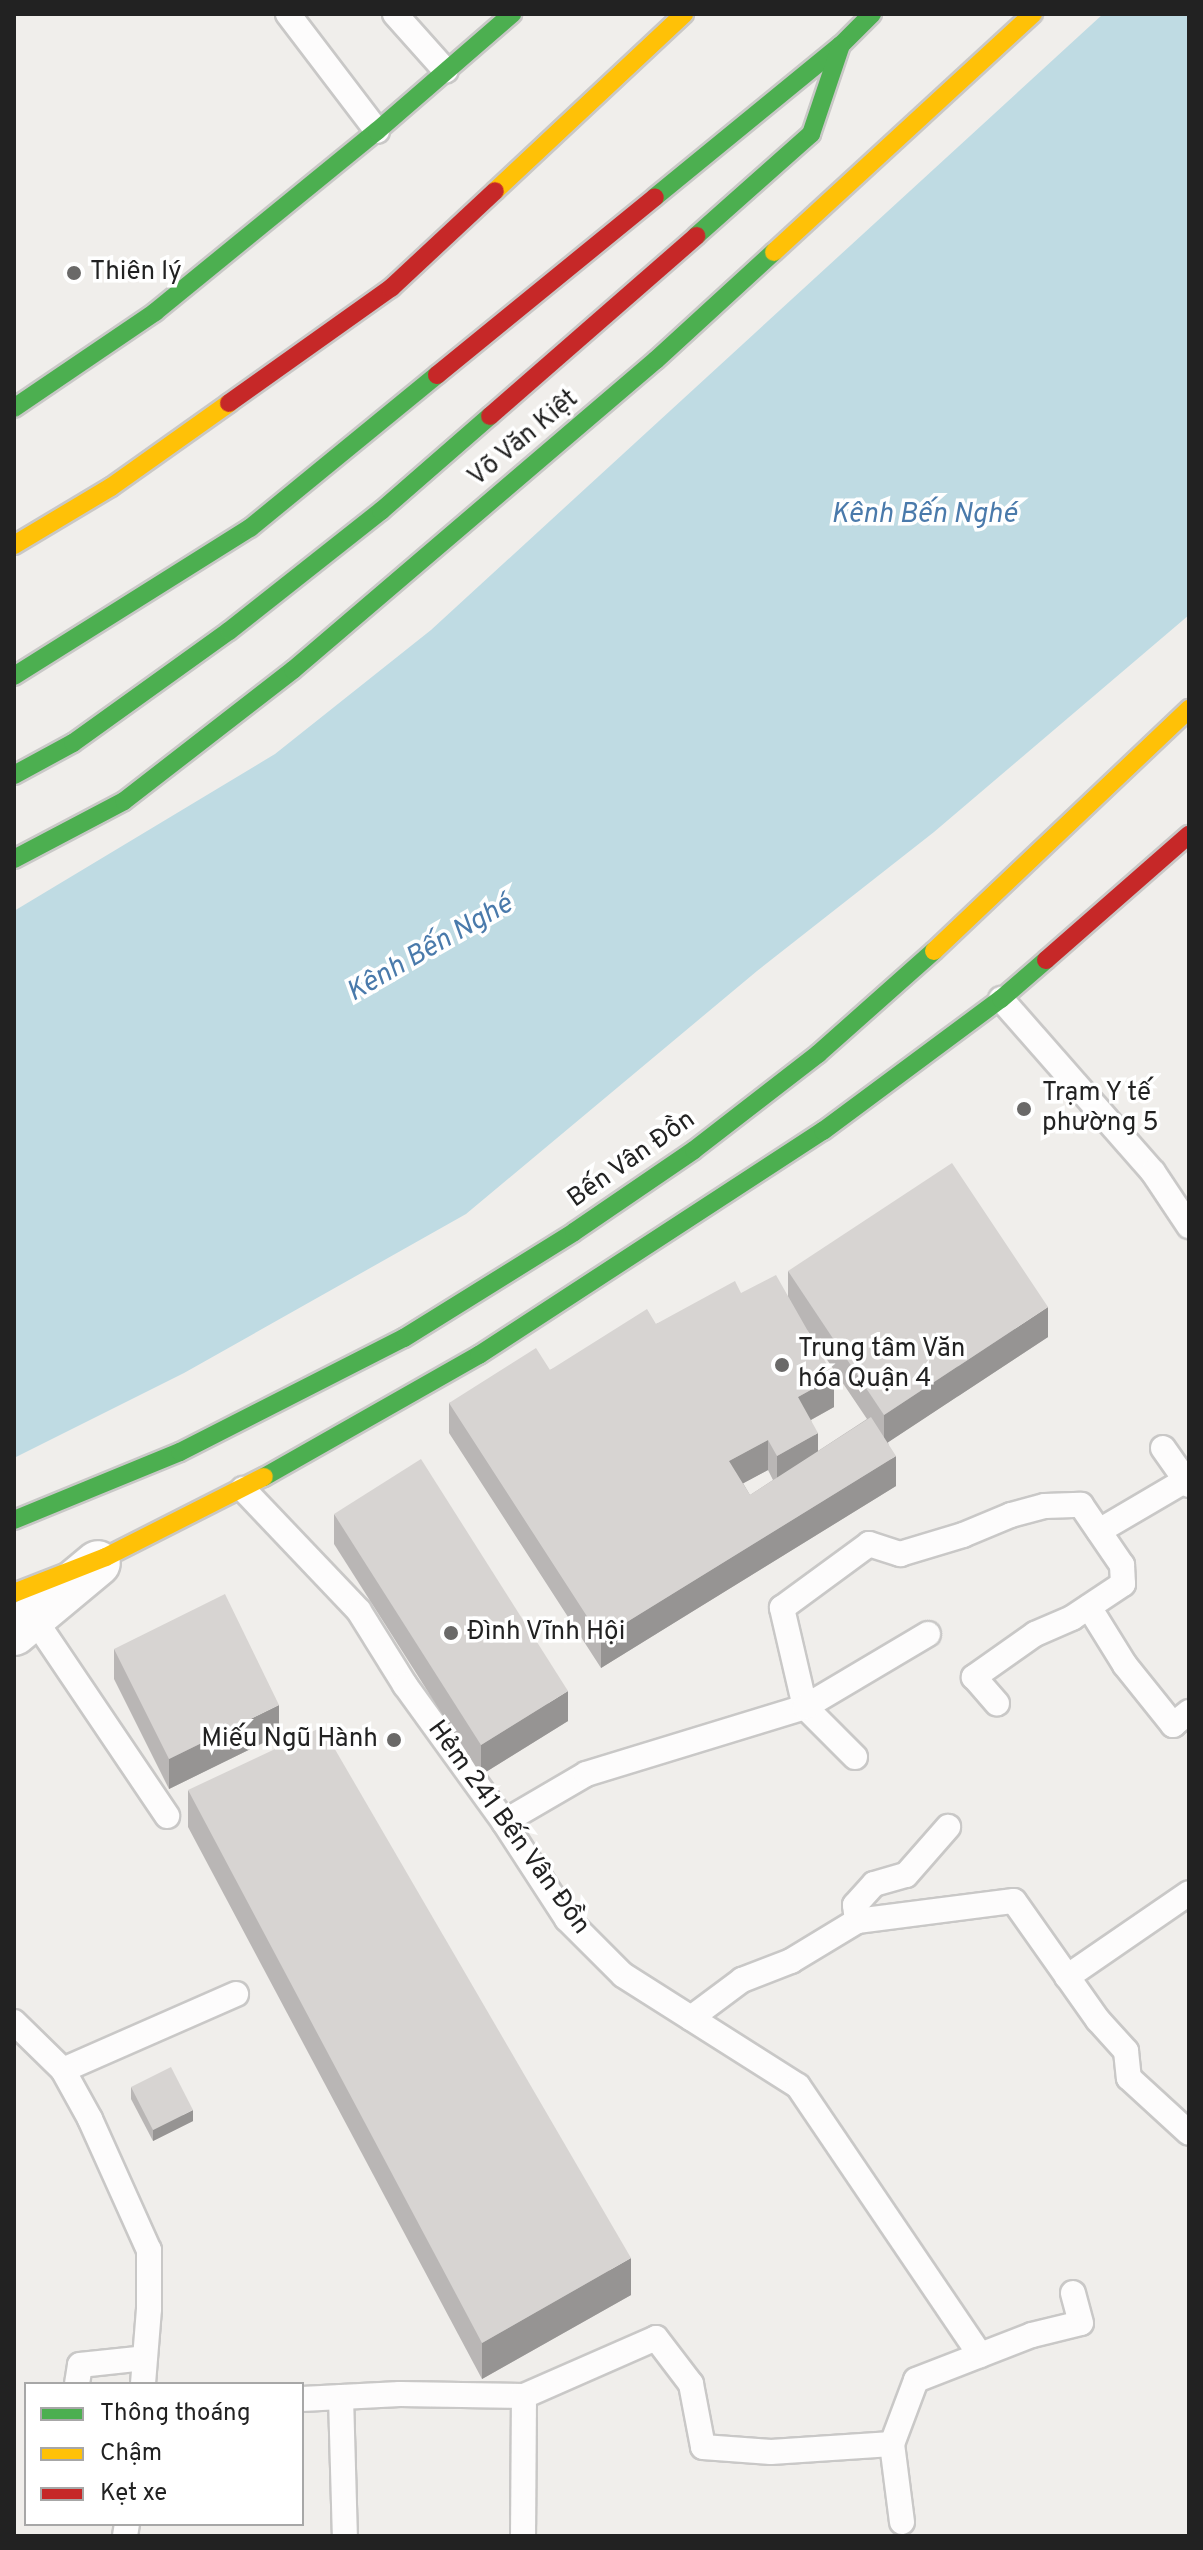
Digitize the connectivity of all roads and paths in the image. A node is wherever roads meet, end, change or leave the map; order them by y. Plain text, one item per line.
1 (288, 14) edge
2 (395, 14) edge
3 (512, 14) edge
4 (684, 14) edge
5 (872, 14) edge
6 (1033, 14) edge
7 (841, 45) junction
8 (446, 71) junction
9 (377, 131) junction
10 (14, 408) edge
11 (14, 545) edge
12 (14, 676) edge
13 (1189, 709) edge
14 (14, 775) edge
15 (1189, 835) edge
16 (14, 859) edge
17 (1001, 999) junction
18 (1189, 1226) edge
19 (1163, 1448) dead end
20 (1187, 1482) edge
21 (243, 1489) junction
22 (14, 1520) edge
23 (1099, 1531) junction
24 (106, 1557) joint
25 (1089, 1607) junction
26 (20, 1615) edge
27 (928, 1634) dead end
28 (997, 1703) dead end
29 (805, 1707) junction
30 (1189, 1712) edge
31 (855, 1757) dead end
32 (167, 1816) dead end
33 (504, 1822) junction
34 (948, 1827) dead end
35 (1189, 1893) edge
36 (857, 1921) junction
37 (1067, 1977) junction
38 (236, 1994) dead end
39 (691, 2018) junction
40 (14, 2022) edge
41 (63, 2070) junction
42 (1189, 2133) edge
43 (1073, 2293) dead end
44 (980, 2355) junction
45 (145, 2358) junction
46 (77, 2382) edge
47 (143, 2382) edge
48 (524, 2396) junction
49 (341, 2397) junction
50 (304, 2399) edge
51 (892, 2444) junction
52 (902, 2522) dead end
53 (345, 2536) edge
54 (523, 2536) edge

1 - 9 lane
2 - 8 lane
3 - 8 main road
4 - 11 main road
5 - 7 main road
6 - 16 main road, Võ Văn Kiệt
7 - 12 main road
7 - 14 main road
8 - 9 main road
9 - 10 main road
13 - 22 main road, Bến Vân Đồn
15 - 17 main road
17 - 18 lane
17 - 21 main road
19 - 20 lane
20 - 23 lane
21 - 24 main road
21 - 33 lane, Hẻm 241 Bến Vân Đồn
23 - 25 lane
23 - 29 lane
24 - 26 street
25 - 28 lane
25 - 30 lane
26 - 32 lane
27 - 29 lane
29 - 31 lane
29 - 33 lane
33 - 39 lane, Hẻm 241 Bến Vân Đồn
34 - 36 lane
35 - 37 lane
36 - 37 lane
36 - 39 lane
37 - 42 lane
38 - 41 lane
39 - 44 lane, Hẻm 241 Bến Vân Đồn
40 - 41 lane
41 - 45 lane
43 - 44 lane
44 - 51 lane
45 - 46 lane
45 - 47 lane
48 - 49 lane
48 - 51 lane
48 - 54 lane
49 - 50 lane
49 - 53 lane
51 - 52 lane

